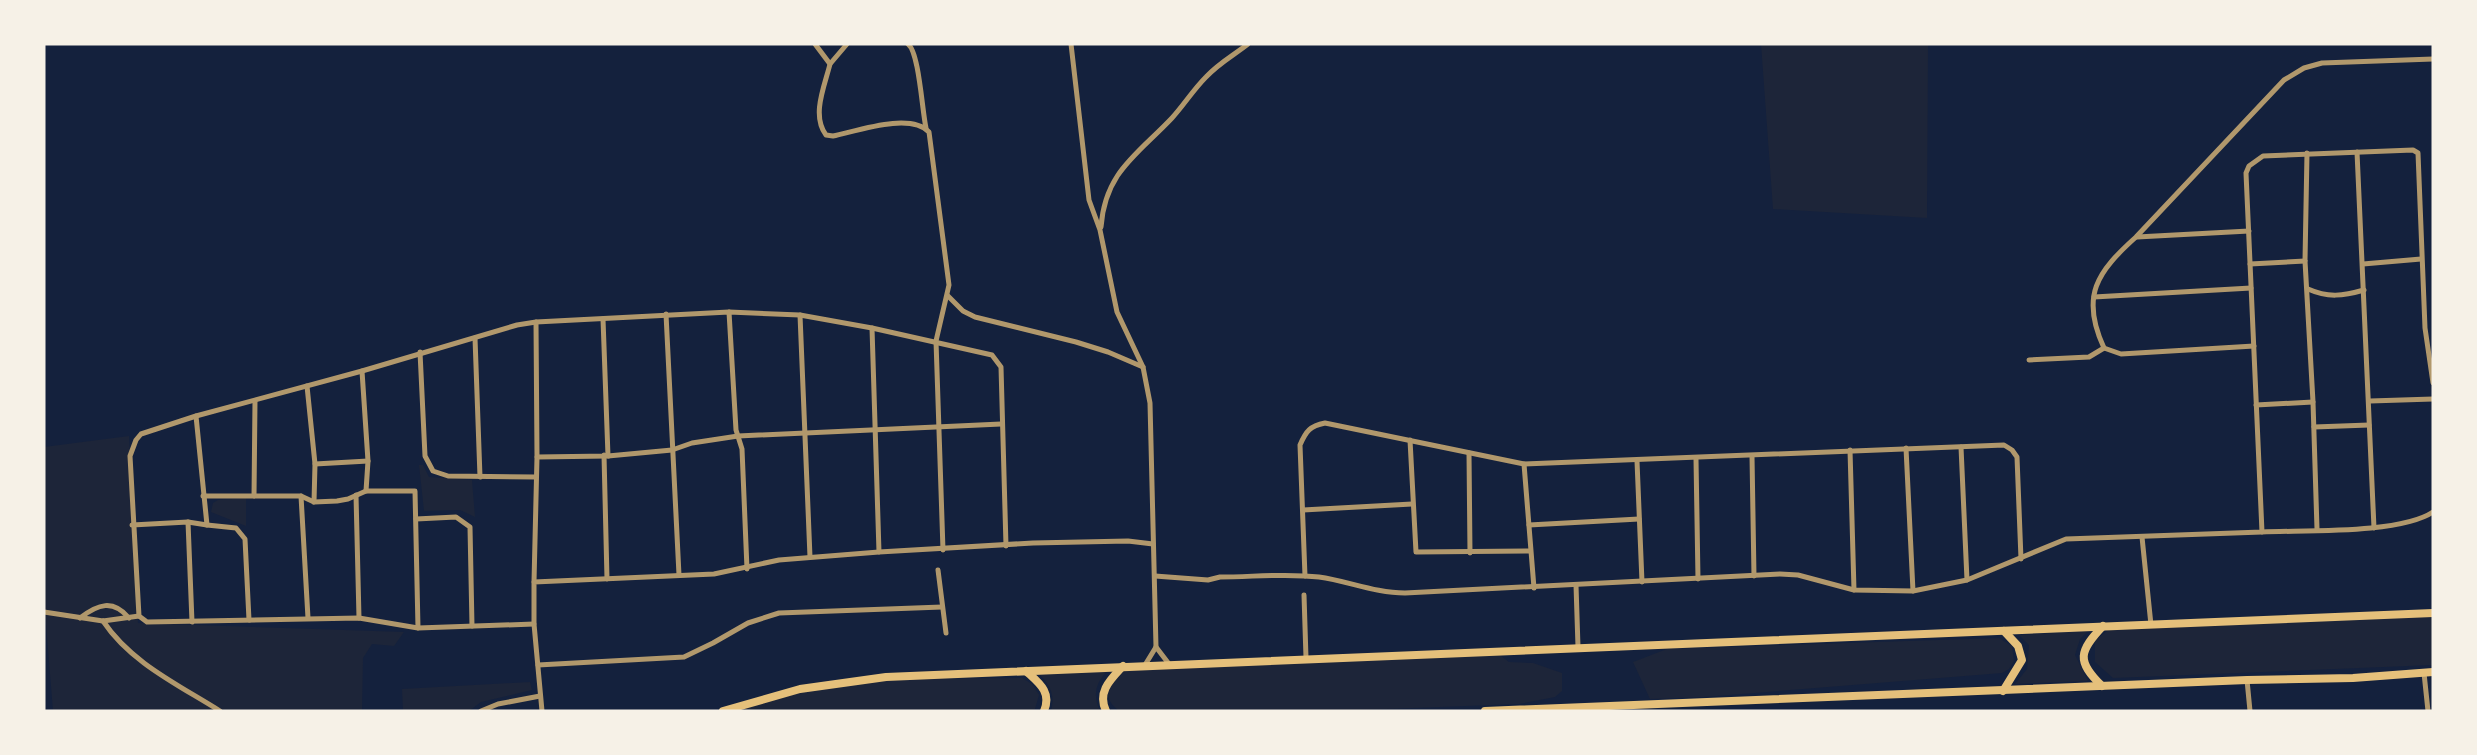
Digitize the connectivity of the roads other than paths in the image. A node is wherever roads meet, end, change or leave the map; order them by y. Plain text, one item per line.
1 (815, 44) edge
2 (847, 44) edge
3 (908, 44) edge
4 (1071, 44) edge
5 (1248, 44) edge
6 (2433, 59) edge
7 (830, 64) junction
8 (926, 128) junction
9 (2357, 152) junction
10 (2307, 153) junction
11 (1100, 230) junction
12 (2249, 231) junction
13 (2136, 237) junction
14 (2421, 259) junction
15 (2305, 261) junction
16 (2250, 264) junction
17 (2363, 264) junction
18 (2251, 288) junction
19 (2308, 289) junction
20 (2364, 290) junction
21 (948, 296) junction
22 (2094, 297) junction
23 (729, 312) junction
24 (666, 314) junction
25 (800, 315) junction
26 (603, 319) junction
27 (536, 322) junction
28 (872, 328) junction
29 (2425, 328) junction
30 (2433, 328) edge
31 (475, 338) junction
32 (936, 341) junction
33 (2254, 346) junction
34 (2104, 348) junction
35 (420, 352) junction
36 (2029, 360) dead end
37 (1143, 367) junction
38 (362, 371) junction
39 (2433, 383) edge
40 (307, 386) junction
41 (2433, 399) edge
42 (255, 401) junction
43 (2370, 401) junction
44 (2314, 402) junction
45 (2256, 405) junction
46 (196, 416) junction
47 (1001, 424) junction
48 (2369, 425) junction
49 (939, 426) junction
50 (2314, 427) junction
51 (875, 428) junction
52 (804, 432) junction
53 (738, 436) junction
54 (1410, 440) junction
55 (1961, 447) junction
56 (1906, 448) junction
57 (672, 450) junction
58 (1850, 450) junction
59 (1469, 453) junction
60 (606, 456) junction
61 (1752, 456) junction
62 (537, 457) junction
63 (1696, 458) junction
64 (368, 461) junction
65 (1637, 461) junction
66 (315, 464) junction
67 (1524, 464) junction
68 (480, 477) junction
69 (536, 477) junction
70 (366, 491) junction
71 (356, 495) junction
72 (203, 496) junction
73 (254, 496) junction
74 (301, 496) junction
75 (314, 502) junction
76 (1412, 504) junction
77 (1303, 510) junction
78 (2433, 512) edge
79 (416, 519) junction
80 (1639, 519) junction
81 (188, 522) junction
82 (132, 525) junction
83 (207, 525) junction
84 (1528, 525) junction
85 (2374, 528) junction
86 (2317, 529) junction
87 (2262, 532) junction
88 (2142, 537) junction
89 (1153, 544) junction
90 (1006, 546) junction
91 (943, 550) junction
92 (1530, 551) junction
93 (879, 552) junction
94 (1470, 553) junction
95 (810, 557) junction
96 (2021, 559) junction
97 (747, 569) junction
98 (938, 570) dead end
99 (679, 575) junction
100 (1155, 576) junction
101 (1305, 576) junction
102 (1754, 576) junction
103 (607, 579) junction
104 (1698, 579) junction
105 (1967, 580) junction
106 (534, 582) junction
107 (1642, 582) junction
108 (1576, 586) junction
109 (1534, 588) junction
110 (1854, 590) junction
111 (1913, 591) junction
112 (1304, 595) dead end
113 (942, 607) junction
114 (44, 612) edge
115 (2433, 613) edge
116 (139, 616) junction
117 (79, 618) junction
118 (129, 618) junction
119 (308, 618) junction
120 (359, 618) junction
121 (249, 620) junction
122 (103, 621) junction
123 (192, 622) junction
124 (534, 624) junction
125 (2151, 625) junction
126 (472, 626) junction
127 (2103, 626) junction
128 (418, 628) junction
129 (2004, 631) junction
130 (946, 633) dead end
131 (1578, 646) junction
132 (1156, 647) junction
133 (1306, 658) junction
134 (538, 664) junction
135 (1169, 664) junction
136 (1145, 665) junction
137 (1123, 666) junction
138 (1026, 671) junction
139 (2429, 672) edge
140 (2248, 680) junction
141 (2102, 686) junction
142 (2003, 691) junction
143 (540, 696) junction
144 (220, 711) edge
145 (481, 711) edge
146 (542, 711) edge
147 (723, 711) edge
148 (1044, 711) edge
149 (1106, 711) edge
150 (1485, 711) edge
151 (2250, 711) edge
152 (2428, 711) edge

1 - 7 street
2 - 7 street
3 - 8 street
4 - 11 street
5 - 11 street
6 - 13 street
7 - 8 street
8 - 21 street
9 - 10 street
9 - 14 street
9 - 17 street
10 - 12 street
10 - 15 street
11 - 37 street
12 - 13 street
12 - 16 street
13 - 22 street
14 - 17 street
14 - 29 street
15 - 16 street
15 - 19 street
16 - 18 street
17 - 20 street
18 - 22 street
18 - 33 street
19 - 20 street
19 - 44 street
20 - 43 street
21 - 32 street
21 - 37 street
22 - 34 street
23 - 24 street
23 - 25 street
23 - 53 street
24 - 26 street
24 - 57 street
25 - 28 street
25 - 52 street
26 - 27 street
26 - 60 street
27 - 31 street
27 - 62 street
28 - 32 street
28 - 51 street
29 - 30 street
29 - 39 street
31 - 35 street
31 - 68 street
32 - 47 street
32 - 49 street
33 - 34 street
33 - 45 street
34 - 36 street
35 - 38 street
35 - 68 street
37 - 89 street
38 - 40 street
38 - 64 street
40 - 42 street
40 - 66 street
41 - 43 street
42 - 46 street
42 - 73 street
43 - 48 street
44 - 45 street
44 - 50 street
45 - 87 street
46 - 72 street
46 - 82 street
47 - 49 street
47 - 90 street
48 - 50 street
48 - 85 street
49 - 51 street
49 - 91 street
50 - 86 street
51 - 52 street
51 - 93 street
52 - 53 street
52 - 95 street
53 - 57 street
53 - 97 street
54 - 59 street
54 - 76 street
54 - 77 street
55 - 56 street
55 - 96 street
55 - 105 street
56 - 58 street
56 - 111 street
57 - 60 street
57 - 99 street
58 - 61 street
58 - 110 street
59 - 67 street
59 - 94 street
60 - 62 street
60 - 103 street
61 - 63 street
61 - 102 street
62 - 69 street
63 - 65 street
63 - 104 street
64 - 66 street
64 - 70 street
65 - 67 street
65 - 80 street
66 - 75 street
67 - 84 street
68 - 69 street
69 - 106 street
70 - 71 street
70 - 79 street
71 - 75 street
71 - 120 street
72 - 73 street
72 - 83 street
73 - 74 street
74 - 75 street
74 - 119 street
76 - 77 street
76 - 94 street
77 - 101 street
78 - 85 street
79 - 126 street
79 - 128 street
80 - 84 street
80 - 107 street
81 - 82 street
81 - 83 street
81 - 123 street
82 - 116 street
83 - 121 street
84 - 92 street
85 - 86 street
86 - 87 street
87 - 88 street
88 - 96 street
88 - 125 street
89 - 90 street
89 - 100 street
90 - 91 street
91 - 93 street
92 - 94 street
92 - 109 street
93 - 95 street
95 - 97 street
96 - 105 street
97 - 99 street
98 - 113 street
99 - 103 street
100 - 101 street
100 - 132 street
101 - 109 street
102 - 104 street
102 - 110 street
103 - 106 street
104 - 107 street
105 - 111 street
106 - 124 street
107 - 108 street
108 - 109 street
108 - 131 street
110 - 111 street
112 - 133 street
113 - 130 street
113 - 134 street
114 - 117 street
115 - 125 main road
116 - 118 street
116 - 123 street
117 - 118 street
117 - 122 street
118 - 122 street
119 - 120 street
119 - 121 street
120 - 128 street
121 - 123 street
122 - 144 street
124 - 126 street
124 - 134 street
125 - 127 main road
126 - 128 street
127 - 129 main road
127 - 141 main road
129 - 131 main road
129 - 142 main road
131 - 133 main road
132 - 135 street
132 - 136 street
133 - 135 main road
134 - 143 street
135 - 136 main road
136 - 137 main road
137 - 138 main road
137 - 149 main road
138 - 147 main road
138 - 148 main road
139 - 140 main road
139 - 152 street
140 - 141 main road
140 - 151 street
141 - 142 main road
142 - 150 main road
143 - 145 street
143 - 146 street

